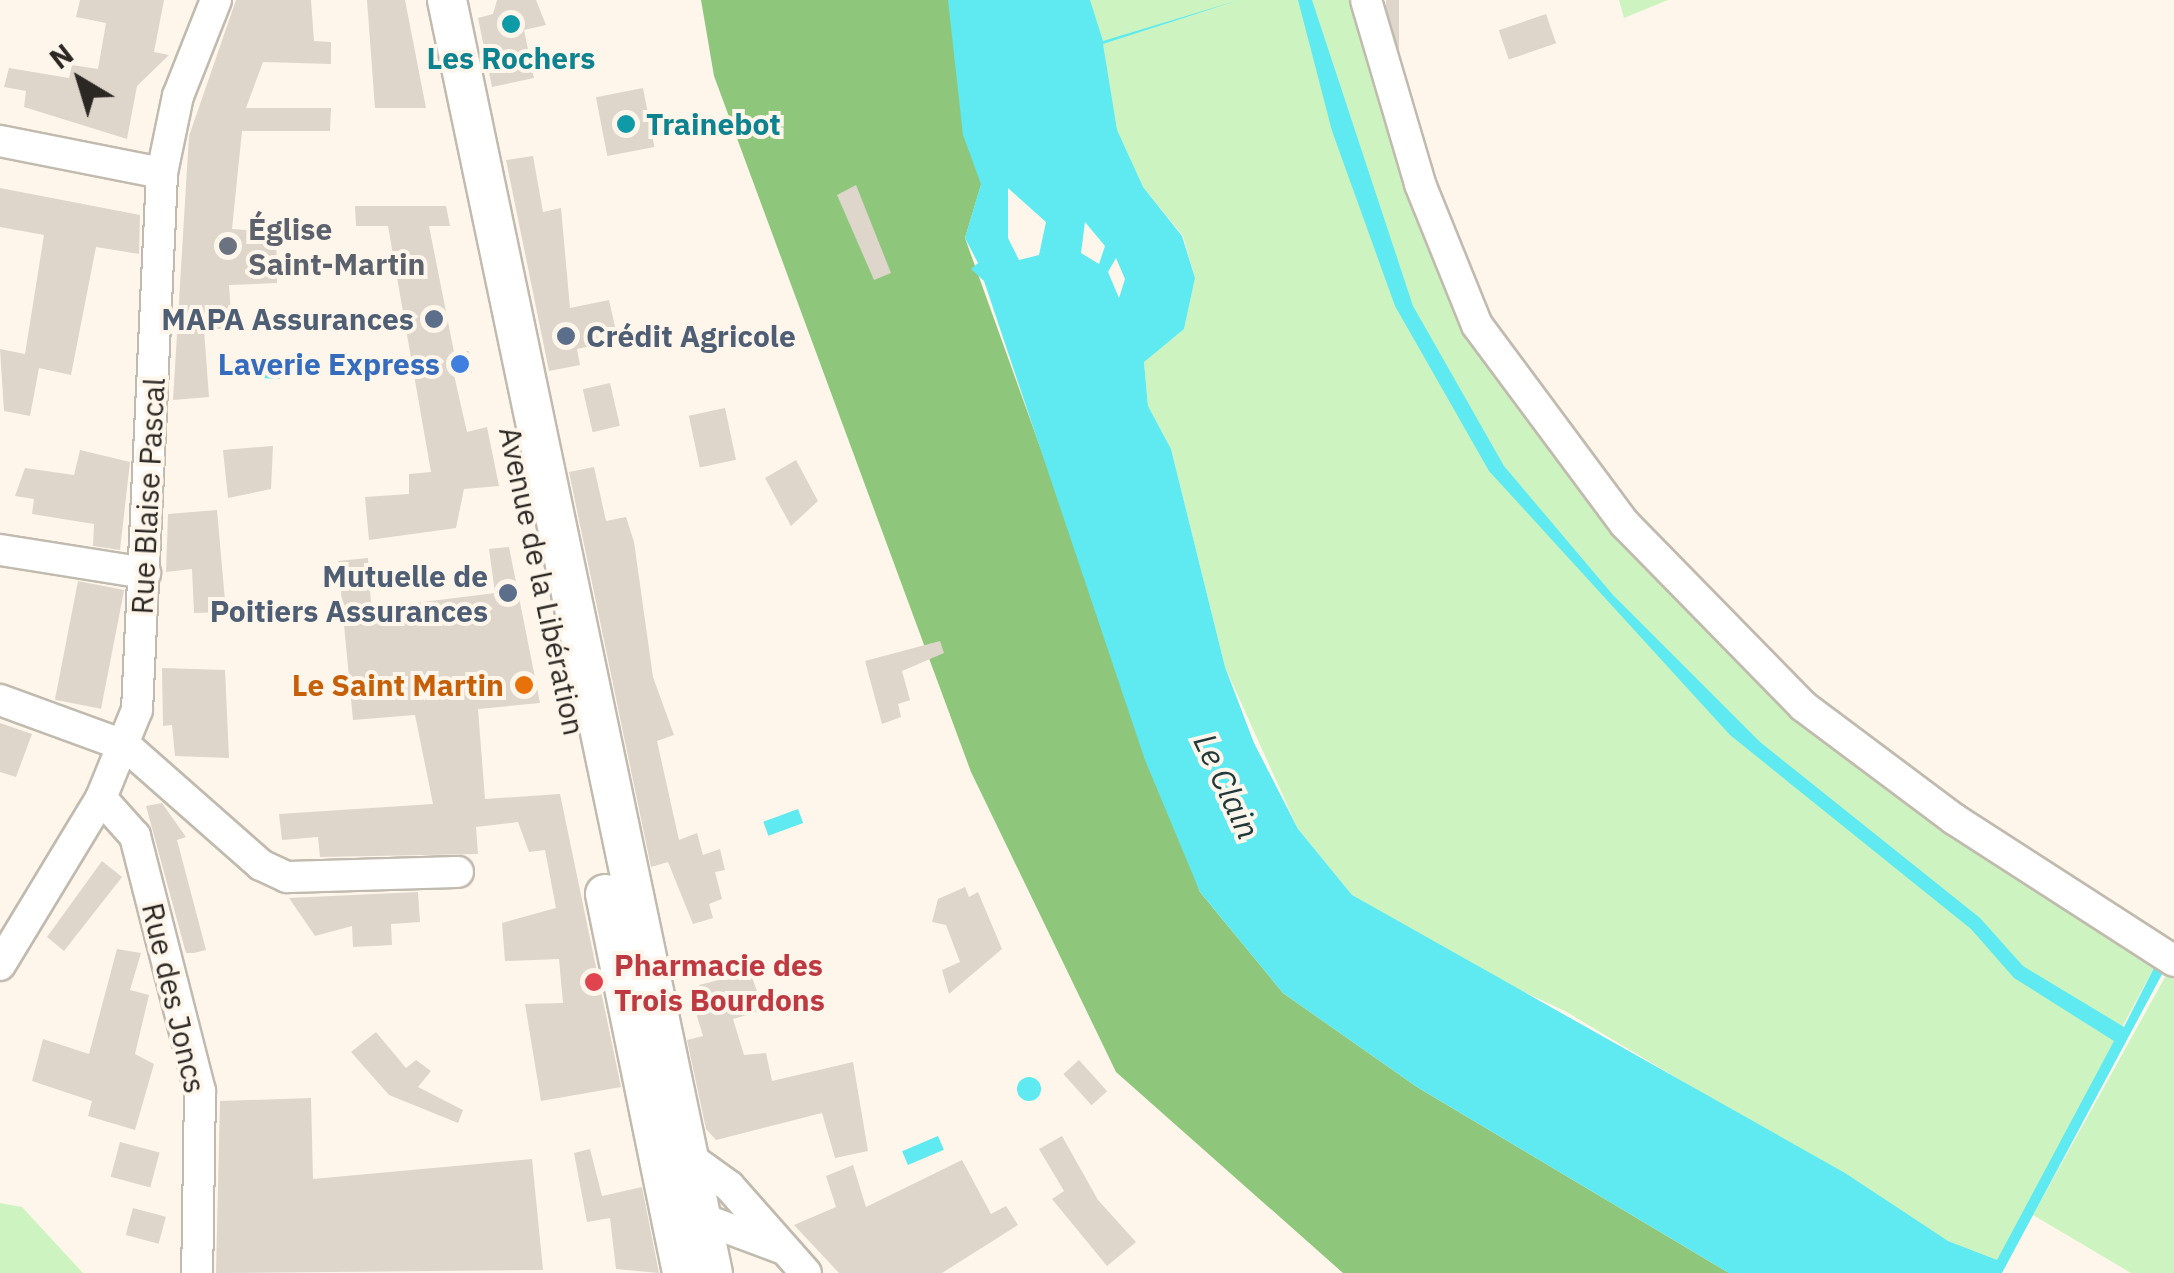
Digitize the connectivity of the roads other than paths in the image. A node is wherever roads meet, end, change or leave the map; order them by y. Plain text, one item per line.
1 (216, 0) edge
2 (424, 0) edge
3 (447, 0) edge
4 (1366, 0) edge
5 (0, 141) edge
6 (162, 173) junction
7 (0, 550) edge
8 (145, 573) junction
9 (0, 700) edge
10 (126, 746) junction
11 (101, 798) junction
12 (458, 872) dead end
13 (2174, 961) edge
14 (0, 965) edge
15 (672, 1160) junction
16 (703, 1219) junction
17 (783, 1248) junction
18 (197, 1273) edge
19 (682, 1273) edge
20 (713, 1273) edge
21 (806, 1273) edge

1 - 6 street, Rue Blaise Pascal
2 - 15 main road, Avenue de la Libération
3 - 15 main road, Avenue de la Libération
4 - 13 street
5 - 6 street
6 - 8 street, Rue Blaise Pascal
7 - 8 street
8 - 10 street, Rue Blaise Pascal
9 - 10 street
10 - 11 street, Rue Blaise Pascal
10 - 12 street
11 - 14 street, Rue Blaise Pascal
11 - 18 street, Rue des Joncs
15 - 16 main road
15 - 17 street
15 - 19 main road
16 - 17 street
16 - 20 main road
17 - 21 street

